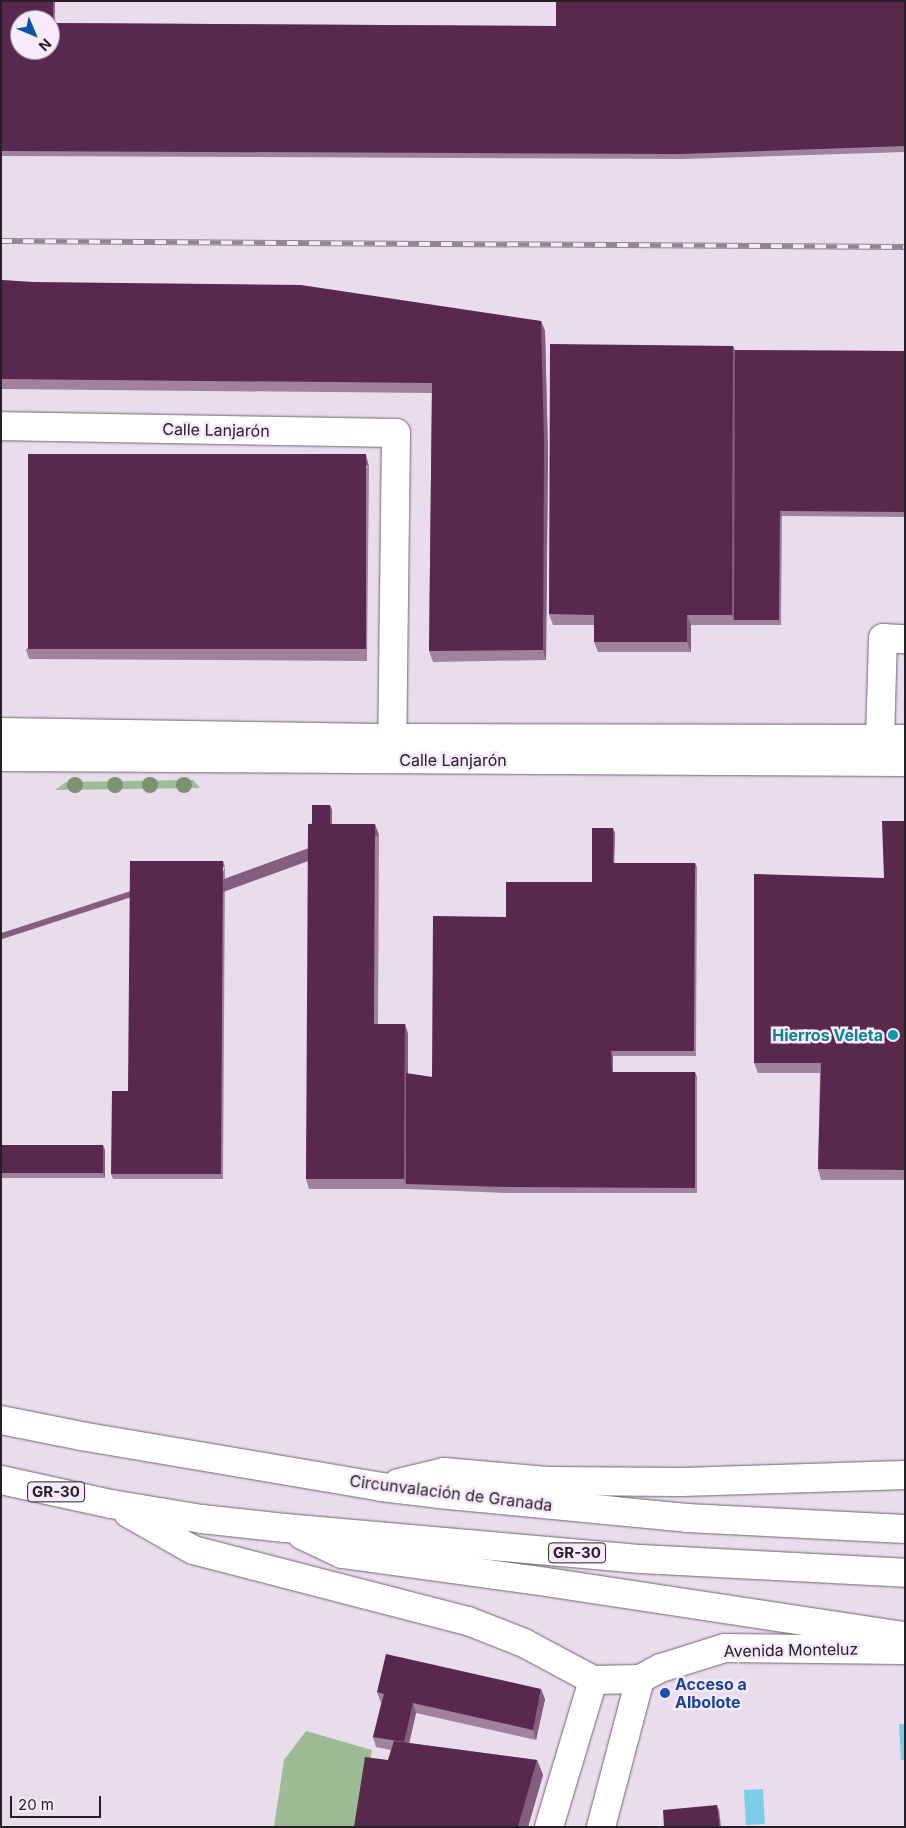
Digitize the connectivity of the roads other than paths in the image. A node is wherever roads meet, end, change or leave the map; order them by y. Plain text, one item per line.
1 (1, 426) edge
2 (905, 638) edge
3 (1, 732) edge
4 (892, 739) edge
5 (393, 748) junction
6 (1, 757) edge
7 (905, 762) edge
8 (1, 1420) edge
9 (905, 1475) edge
10 (1, 1480) edge
11 (380, 1487) junction
12 (111, 1504) junction
13 (285, 1528) junction
14 (905, 1529) edge
15 (905, 1573) edge
16 (905, 1636) edge
17 (905, 1650) edge
18 (640, 1679) junction
19 (593, 1680) junction
20 (548, 1827) edge
21 (601, 1827) edge

1 - 5 main road, Calle Lanjarón
2 - 4 main road, Calle Lanjarón
3 - 5 main road, Calle Lanjarón
4 - 5 main road, Calle Lanjarón
5 - 6 main road, Calle Lanjarón
5 - 7 main road, Calle Lanjarón
8 - 11 main road, Circunvalación de Granada
9 - 11 main road
10 - 12 main road, GR-30
11 - 14 main road, Circunvalación de Granada
12 - 13 main road, GR-30
12 - 19 main road
13 - 15 main road, GR-30
13 - 16 main road
17 - 18 main road, Avenida Monteluz
18 - 19 main road, Avenida Monteluz
18 - 21 main road
19 - 20 main road

